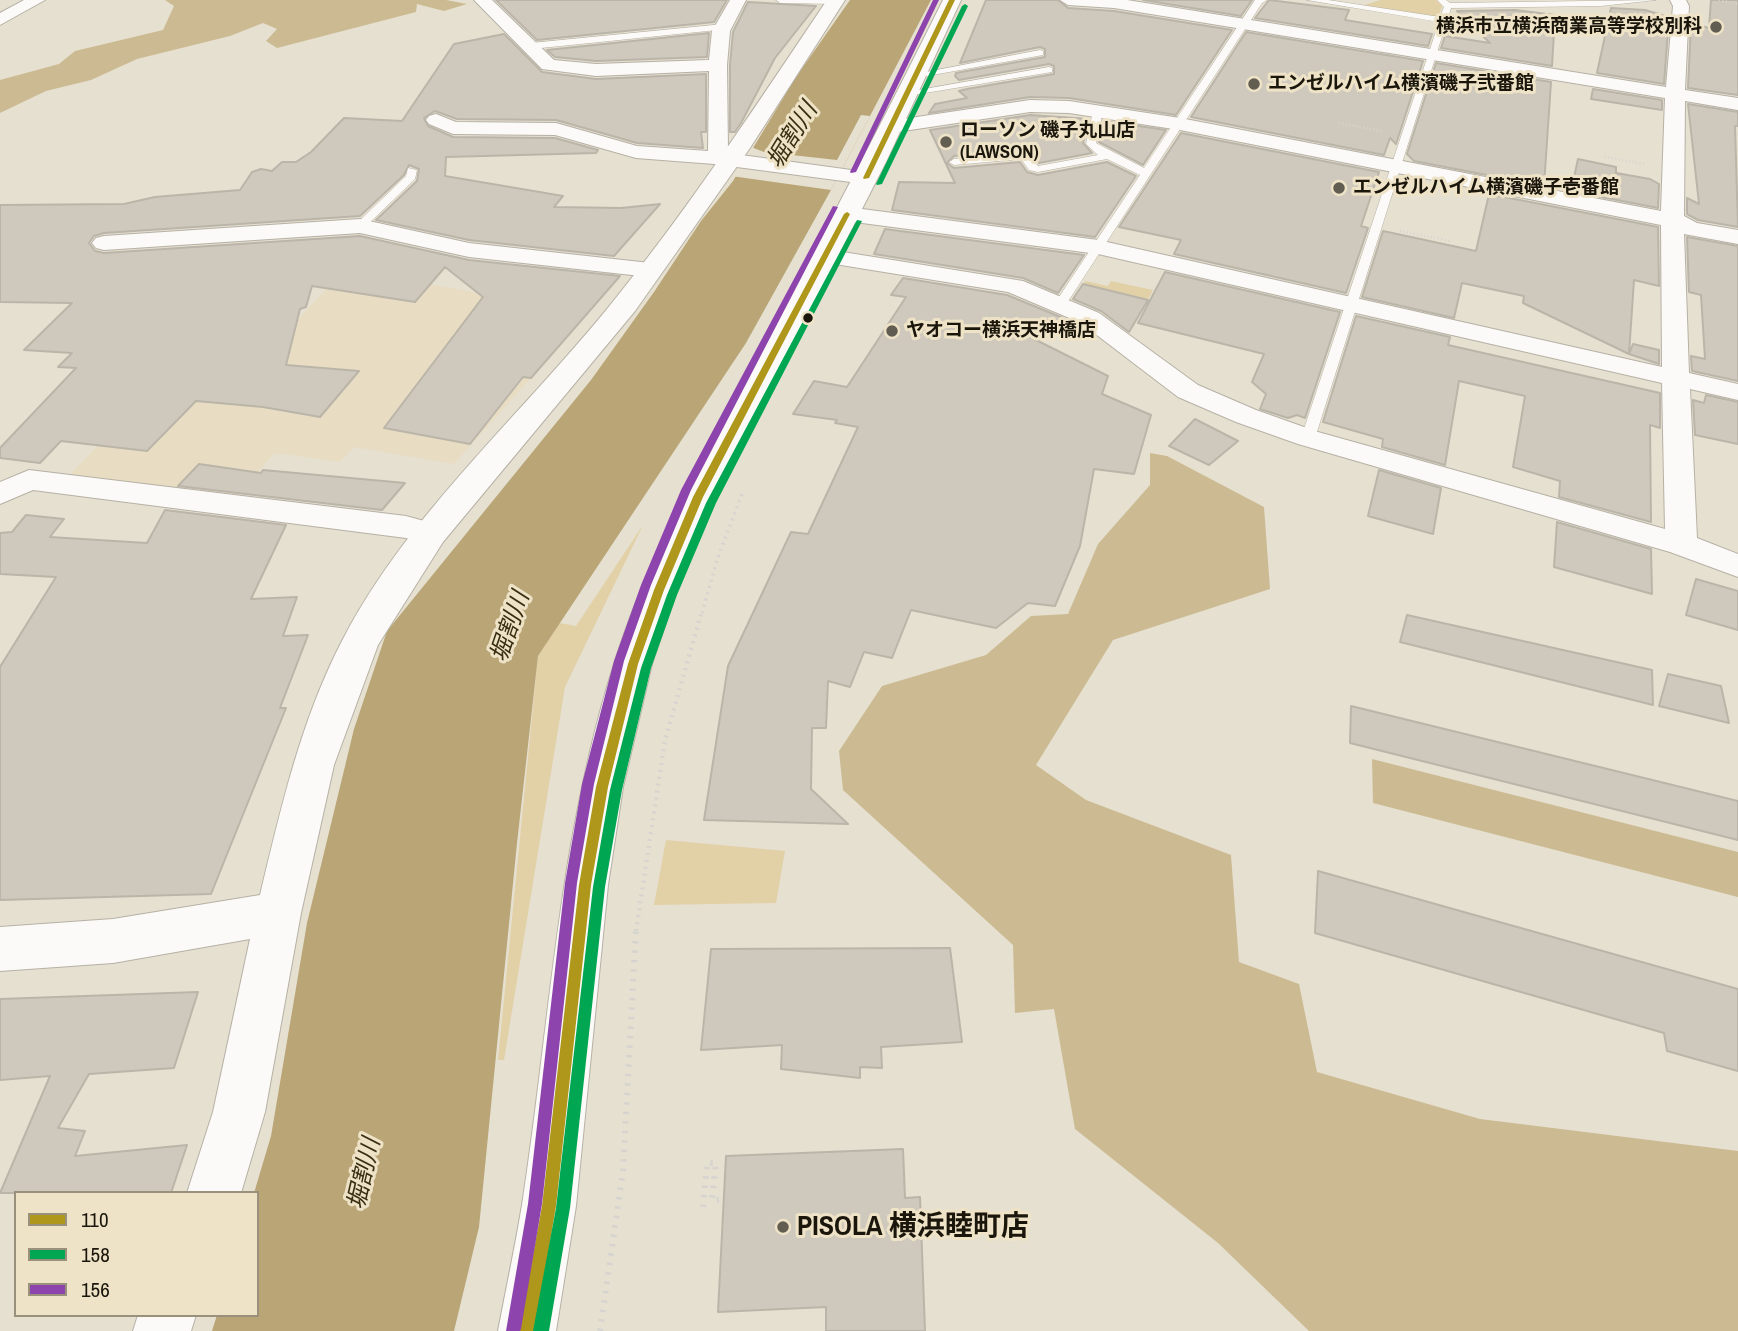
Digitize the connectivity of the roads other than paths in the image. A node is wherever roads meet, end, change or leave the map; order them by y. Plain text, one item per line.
1 (37, 0) edge
2 (475, 0) edge
3 (482, 0) edge
4 (738, 0) edge
5 (780, 0) edge
6 (952, 0) edge
7 (1068, 0) edge
8 (1263, 0) edge
9 (1311, 0) edge
10 (1368, 0) edge
11 (1652, 0) edge
12 (1678, 0) edge
13 (467, 1) edge
14 (835, 1) edge
15 (1115, 2) edge
16 (1444, 3) edge
17 (1358, 7) junction
18 (0, 20) edge
19 (1444, 20) junction
20 (1245, 24) junction
21 (724, 27) junction
22 (531, 46) junction
23 (1040, 52) dead end
24 (1433, 55) junction
25 (718, 65) junction
26 (1049, 70) dead end
27 (911, 84) junction
28 (1673, 92) junction
29 (1738, 104) edge
30 (1098, 111) junction
31 (436, 120) dead end
32 (1180, 124) junction
33 (890, 127) junction
34 (1107, 156) junction
35 (735, 162) junction
36 (954, 162) dead end
37 (1396, 166) junction
38 (412, 170) dead end
39 (1147, 174) junction
40 (866, 177) junction
41 (847, 214) junction
42 (1673, 220) junction
43 (359, 226) junction
44 (1738, 237) edge
45 (104, 243) dead end
46 (1098, 247) junction
47 (824, 256) junction
48 (650, 270) junction
49 (1061, 303) junction
50 (1350, 304) junction
51 (1676, 378) junction
52 (1738, 392) edge
53 (1308, 438) junction
54 (0, 494) edge
55 (431, 534) junction
56 (1681, 544) junction
57 (1738, 566) edge
58 (278, 913) junction
59 (0, 949) edge
60 (215, 1191) edge
61 (527, 1331) edge

1 - 18 street
2 - 13 street
3 - 22 street
4 - 21 street
5 - 14 lane
6 - 27 main road
7 - 15 street
8 - 20 lane
9 - 17 lane
10 - 17 lane
11 - 16 lane
12 - 28 street
14 - 35 main road
15 - 20 street
16 - 19 lane
17 - 19 lane
19 - 24 lane
20 - 24 street
20 - 32 lane
21 - 22 lane
21 - 25 street
22 - 25 street
23 - 27 lane
24 - 28 street
24 - 37 lane
25 - 35 street
26 - 27 lane
27 - 33 main road
28 - 29 street
28 - 42 street
30 - 32 street
30 - 33 street
30 - 34 lane
31 - 35 street
32 - 37 street
32 - 39 lane
33 - 40 main road
34 - 36 lane
34 - 39 lane
35 - 40 street
35 - 48 main road
37 - 42 street
37 - 50 lane
38 - 43 lane
39 - 46 lane
40 - 41 main road
41 - 46 street
41 - 47 main road
42 - 44 street
42 - 51 street
43 - 45 street
43 - 48 street
46 - 49 lane
46 - 50 street
47 - 49 street
47 - 61 main road
48 - 55 main road
49 - 53 street
50 - 51 street
50 - 53 lane
51 - 52 street
51 - 56 street
53 - 56 street
54 - 55 street
55 - 58 main road
56 - 57 street
58 - 59 main road
58 - 60 main road

